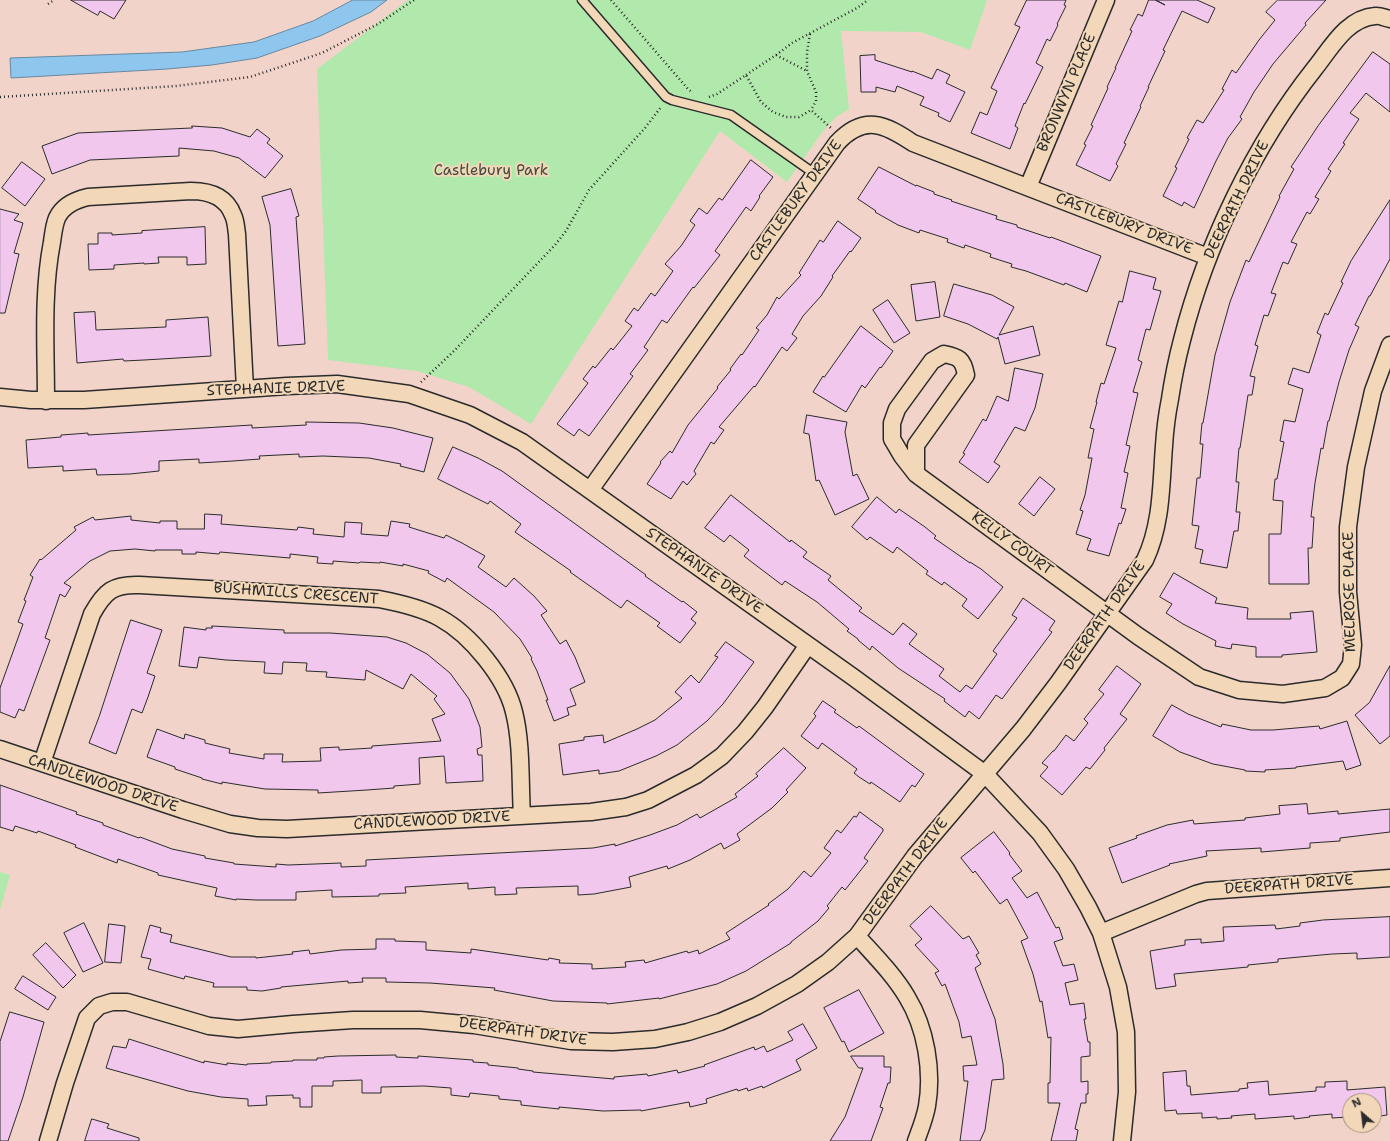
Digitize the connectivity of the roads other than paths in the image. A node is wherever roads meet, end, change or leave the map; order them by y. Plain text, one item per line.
1 (582, 0) edge
2 (1106, 0) edge
3 (1390, 19) edge
4 (815, 174) junction
5 (1028, 187) junction
6 (1208, 257) junction
7 (1390, 345) edge
8 (245, 388) junction
9 (0, 397) edge
10 (46, 401) junction
11 (916, 474) junction
12 (590, 490) junction
13 (1108, 613) junction
14 (808, 645) junction
15 (0, 749) edge
16 (42, 763) junction
17 (985, 774) junction
18 (522, 816) junction
19 (1390, 878) edge
20 (1101, 933) junction
21 (857, 936) junction
22 (48, 1141) edge
23 (916, 1141) edge
24 (1122, 1141) edge

1 - 4 lane
2 - 5 street, BRONWYN PLACE
3 - 6 street, DEERPATH DRIVE
4 - 5 street, CASTLEBURY DRIVE
4 - 12 street, CASTLEBURY DRIVE
5 - 6 street, CASTLEBURY DRIVE
6 - 13 street, DEERPATH DRIVE
7 - 13 street, MELROSE PLACE
8 - 10 street, STEPHANIE DRIVE
8 - 10 street
8 - 12 street, STEPHANIE DRIVE
9 - 10 street, STEPHANIE DRIVE
11 - 11 street, KELLY COURT
11 - 13 street, KELLY COURT
12 - 14 street, STEPHANIE DRIVE
13 - 17 street, DEERPATH DRIVE
14 - 17 street, STEPHANIE DRIVE
14 - 18 street, CANDLEWOOD DRIVE
15 - 16 street, CANDLEWOOD DRIVE
16 - 18 street, CANDLEWOOD DRIVE
16 - 18 street, BUSHMILLS CRESCENT
17 - 20 street, STEPHANIE DRIVE
17 - 21 street, DEERPATH DRIVE
19 - 20 street, DEERPATH DRIVE
20 - 24 street, STEPHANIE DRIVE
21 - 22 street, DEERPATH DRIVE
21 - 23 street

